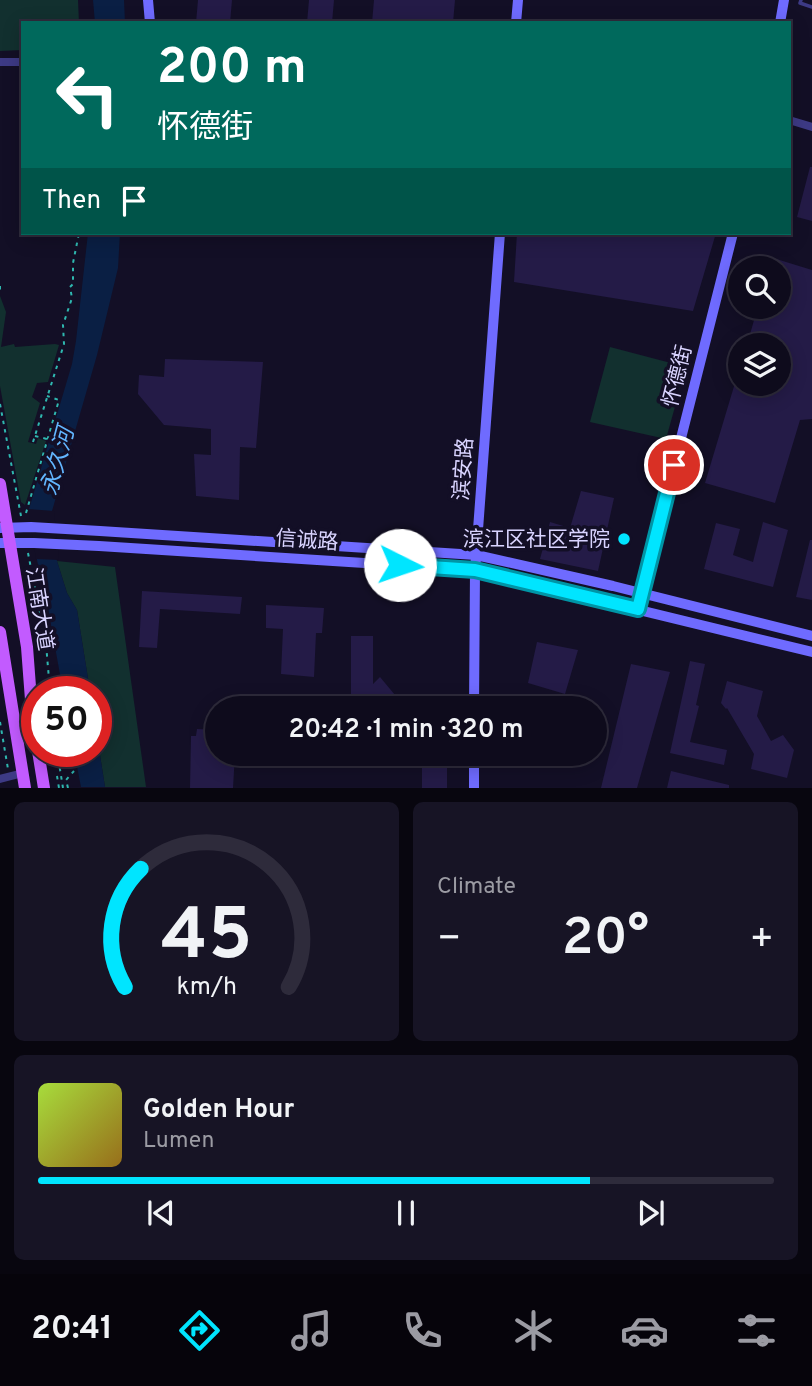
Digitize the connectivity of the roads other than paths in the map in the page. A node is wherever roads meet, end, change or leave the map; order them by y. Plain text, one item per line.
1 (148, 0) edge
2 (518, 0) edge
3 (784, 0) edge
4 (801, 0) edge
5 (812, 6) edge
6 (150, 21) edge
7 (516, 21) edge
8 (780, 21) edge
9 (0, 62) edge
10 (21, 62) edge
11 (791, 121) edge
12 (812, 127) edge
13 (499, 235) edge
14 (732, 235) edge
15 (0, 484) edge
16 (4, 527) edge
17 (5, 543) edge
18 (476, 555) junction
19 (475, 570) junction
20 (642, 594) junction
21 (638, 609) junction
22 (0, 632) edge
23 (812, 635) edge
24 (812, 652) edge
25 (29, 676) edge
26 (474, 696) edge
27 (474, 766) edge
28 (41, 767) edge
29 (23, 773) junction
30 (4, 778) edge
31 (25, 788) edge
32 (44, 788) edge
33 (474, 788) edge

1 - 6 main road
2 - 7 main road
3 - 8 main road
4 - 5 lane
9 - 10 street
11 - 12 street
13 - 18 main road, 滨安路
14 - 20 main road, 怀德街
15 - 16 main road, 江南大道
16 - 17 main road, 江南大道
16 - 18 main road, 信诚路
17 - 19 main road, 信诚路
17 - 25 main road, 江南大道
18 - 19 main road, 滨安路
18 - 20 main road, 信诚路
19 - 21 main road, 信诚路
19 - 26 main road, 滨安路
20 - 21 main road, 怀德街
20 - 23 main road, 信诚路
21 - 24 main road, 信诚路
22 - 29 main road, 江南大道
27 - 33 main road
28 - 32 main road
29 - 30 street
29 - 31 main road, 江南大道

